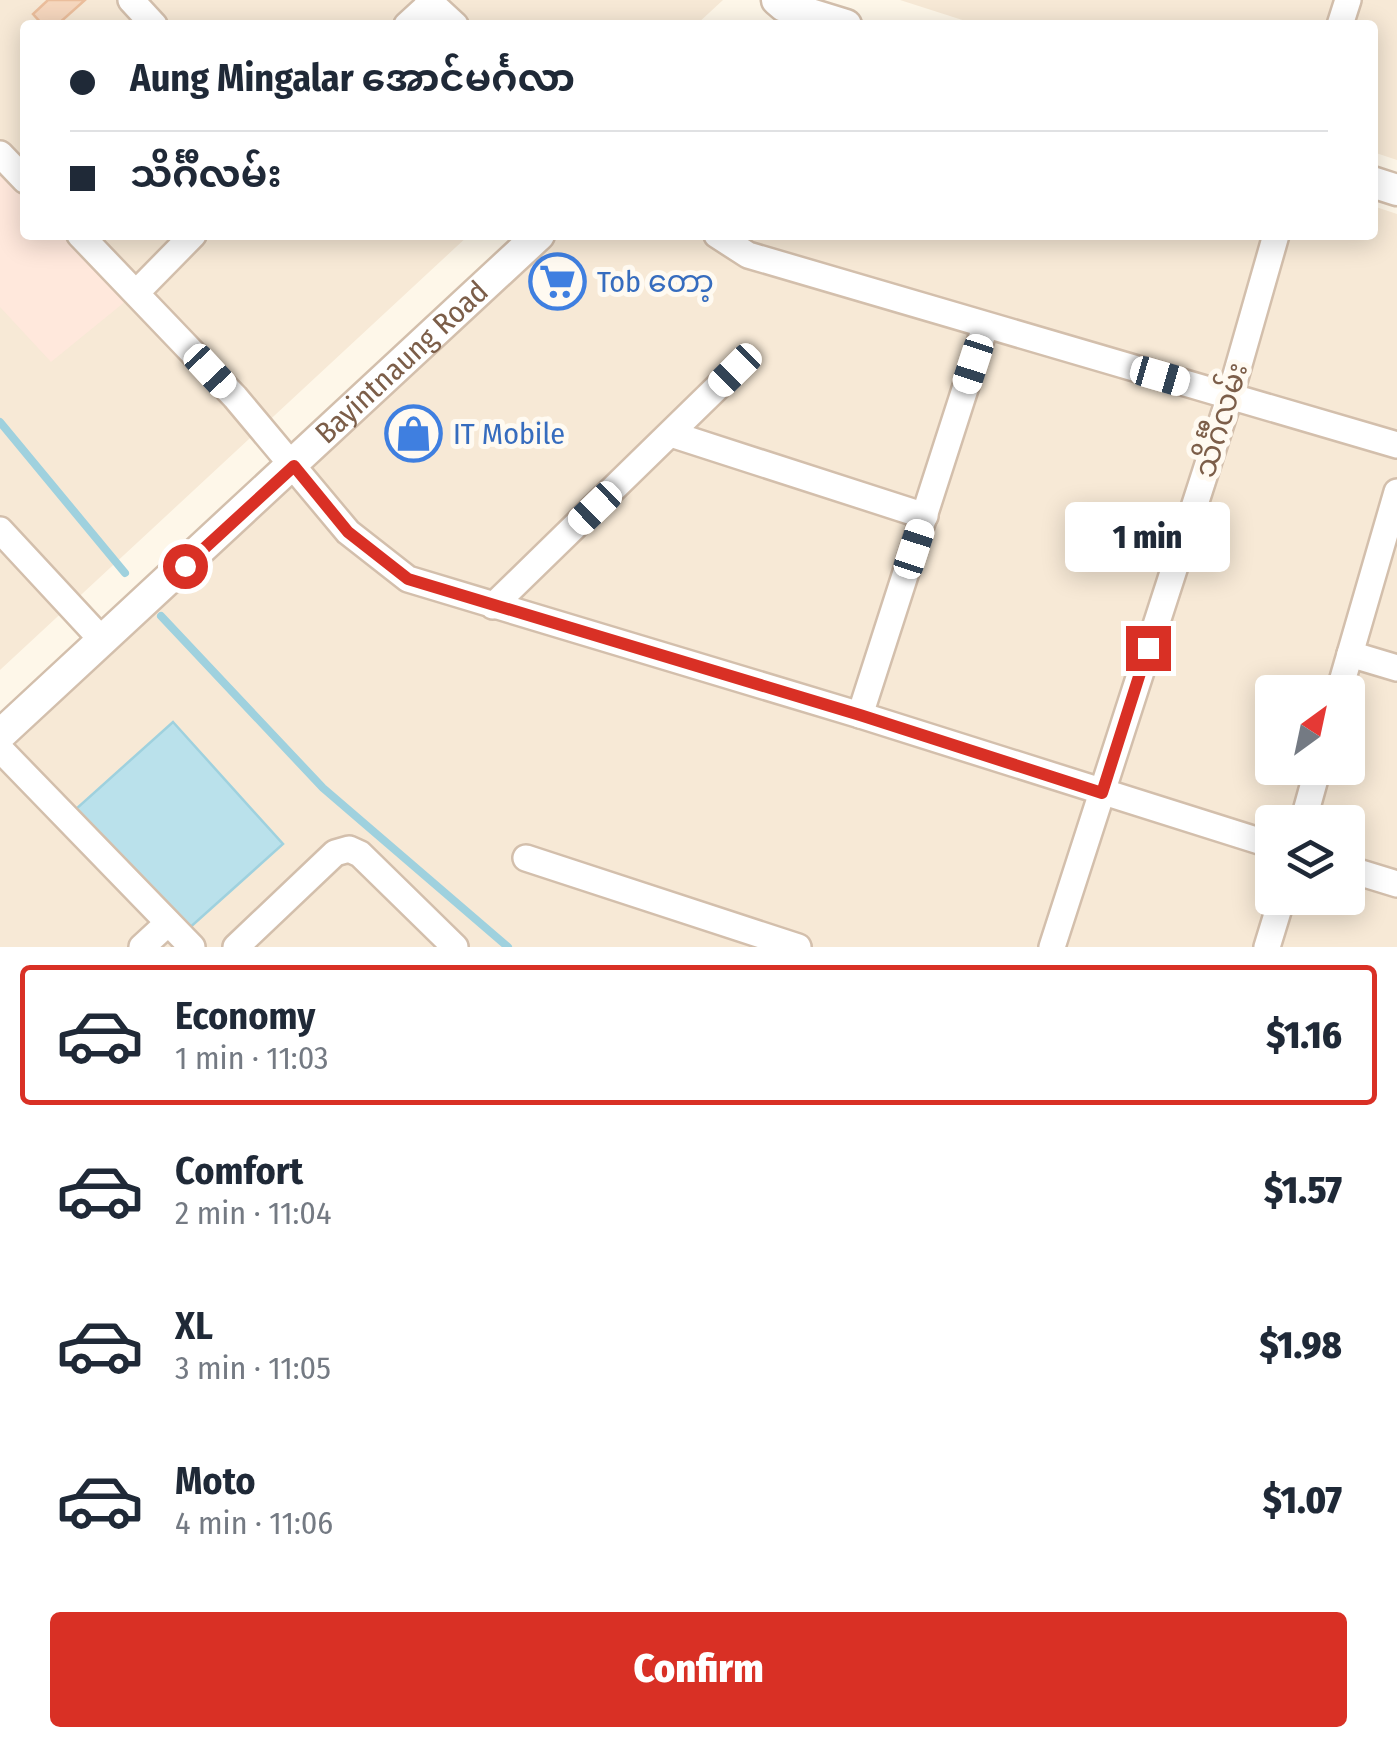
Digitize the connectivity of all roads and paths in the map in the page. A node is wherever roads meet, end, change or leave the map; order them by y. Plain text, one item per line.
1 (131, 0) edge
2 (429, 1) edge
3 (778, 8) edge
4 (149, 20) edge
5 (412, 20) edge
6 (450, 20) edge
7 (826, 20) edge
8 (0, 154) edge
9 (20, 175) edge
10 (85, 240) edge
11 (188, 240) edge
12 (534, 240) edge
13 (724, 240) edge
14 (1275, 240) edge
15 (137, 292) junction
16 (985, 327) junction
17 (735, 370) dead end
18 (1230, 396) junction
19 (671, 434) junction
20 (1397, 445) edge
21 (294, 466) junction
22 (1397, 492) edge
23 (925, 516) junction
24 (0, 530) edge
25 (494, 606) junction
26 (103, 640) junction
27 (1350, 654) junction
28 (1397, 668) edge
29 (1344, 675) edge
30 (860, 715) junction
31 (0, 735) edge
32 (0, 749) edge
33 (1102, 793) junction
34 (1255, 840) edge
35 (526, 858) dead end
36 (1365, 874) edge
37 (1397, 884) edge
38 (1277, 915) edge
39 (168, 924) junction
40 (142, 947) edge
41 (192, 947) edge
42 (236, 947) edge
43 (455, 947) edge
44 (798, 947) edge
45 (1052, 947) edge
46 (1267, 947) edge

1 - 4 street
2 - 5 street
2 - 6 street
3 - 7 street
8 - 9 street
10 - 15 street
11 - 15 street
12 - 21 street, Bayintnaung Road
13 - 16 street
14 - 18 street, သိင်္ဂီလမ်း
15 - 21 street
16 - 18 street
16 - 23 street
17 - 19 street
18 - 20 street
18 - 33 street, သိင်္ဂီလမ်း
19 - 23 street
19 - 25 street
21 - 25 street
21 - 26 street, Bayintnaung Road
22 - 27 street
23 - 30 street
24 - 26 street
25 - 30 street
26 - 31 street, Bayintnaung Road
27 - 28 street
27 - 29 street
30 - 33 street
32 - 39 street
33 - 34 street
33 - 45 street, သိင်္ဂီလမ်း
35 - 44 street
36 - 37 street
38 - 46 street
39 - 40 street
39 - 41 street
42 - 43 street

